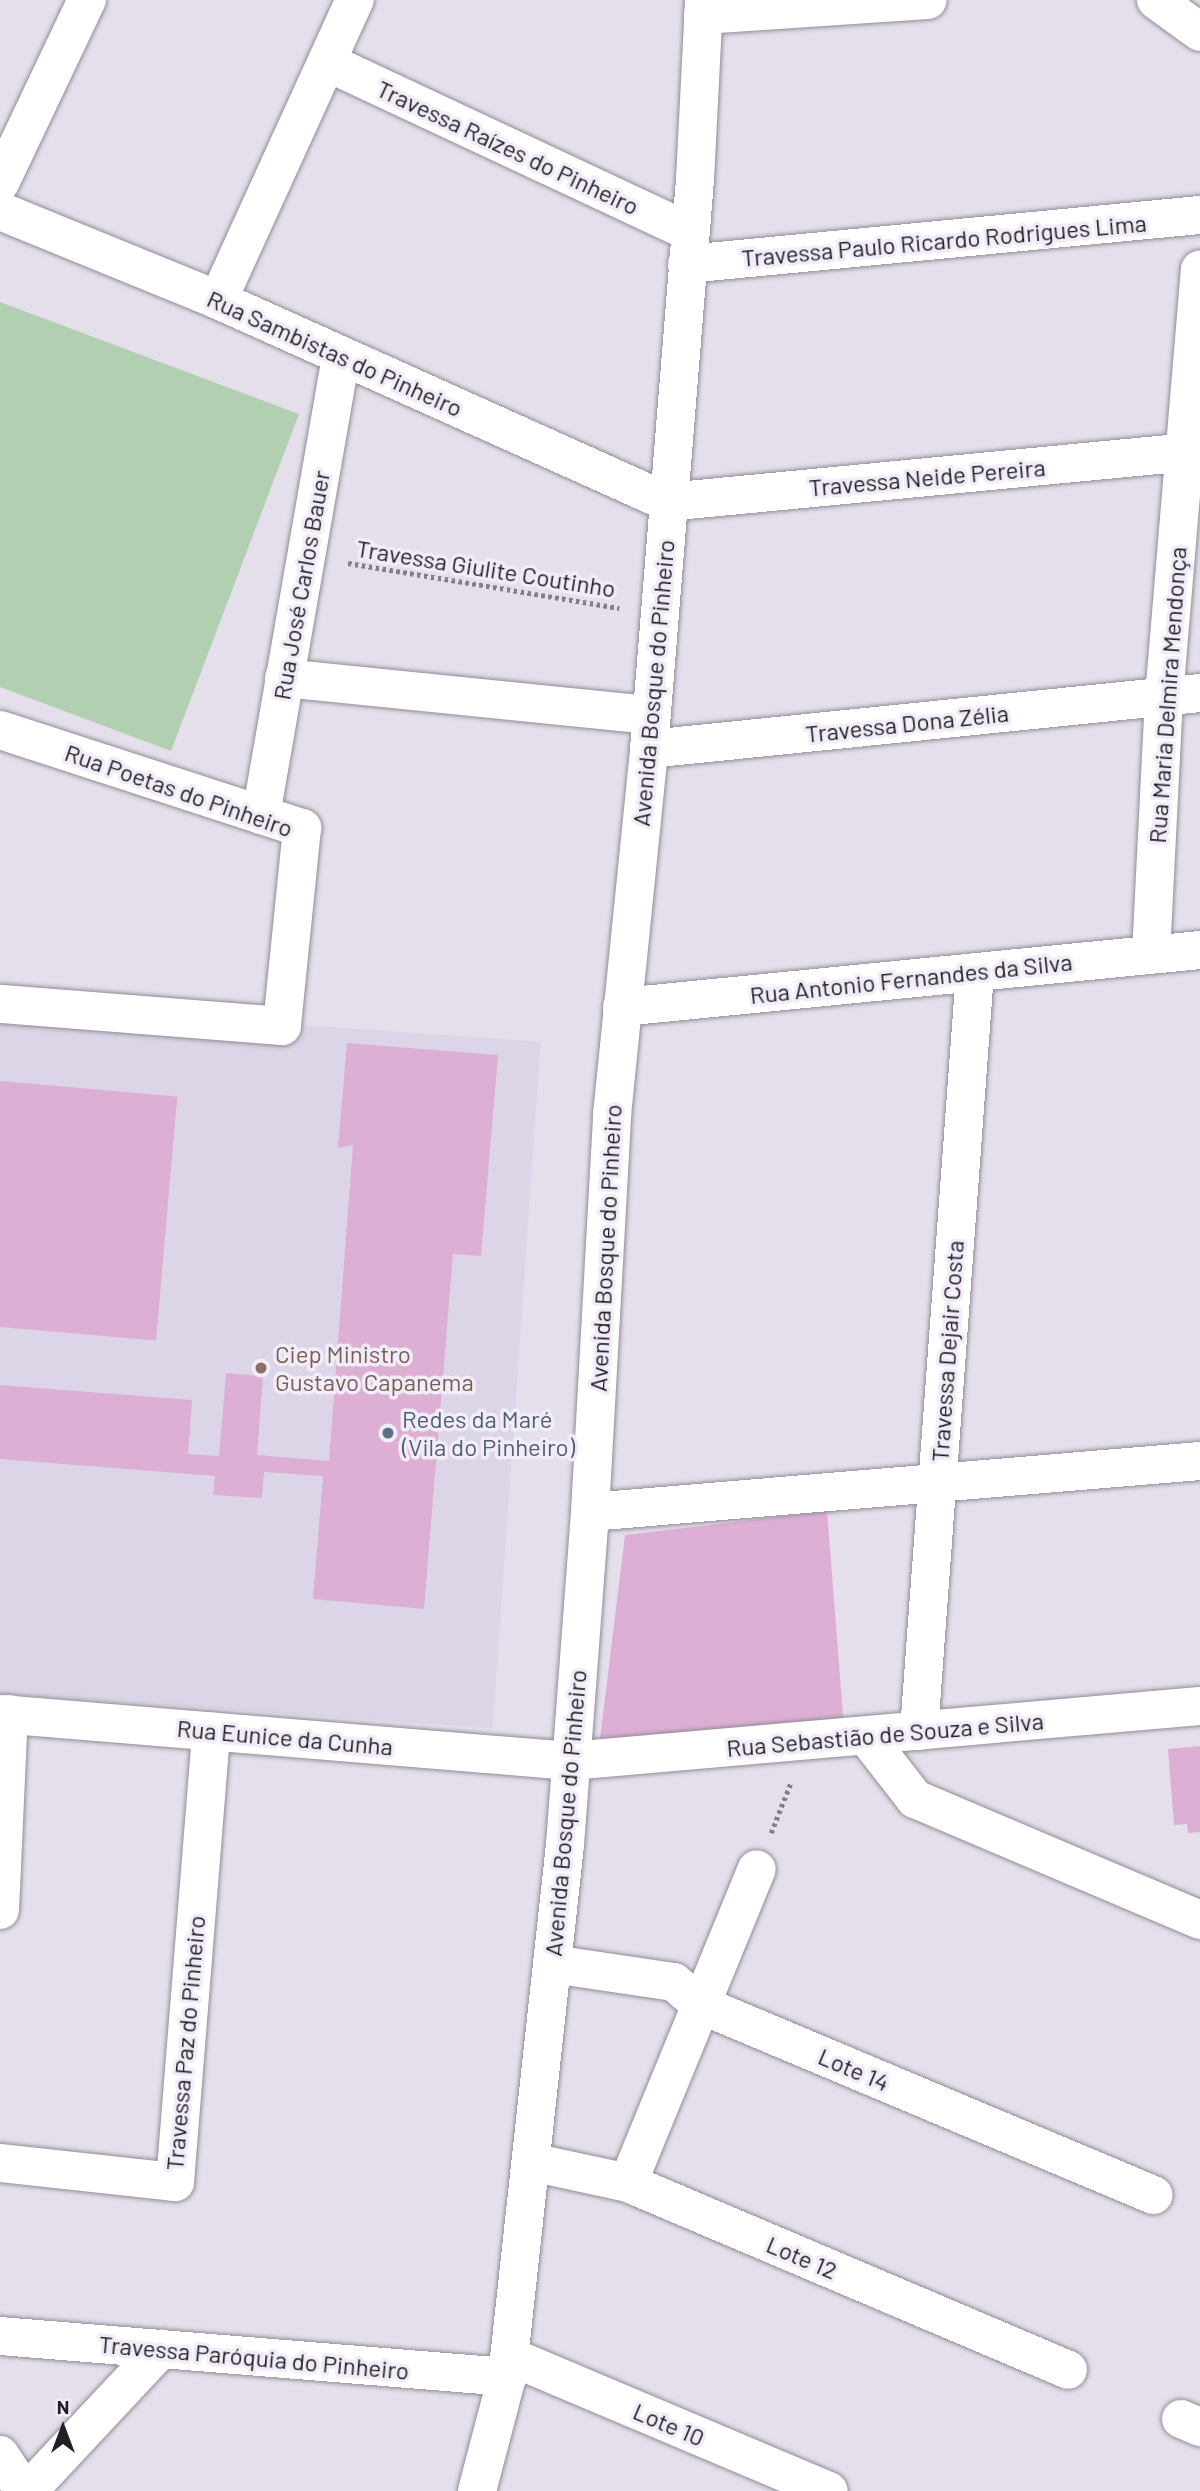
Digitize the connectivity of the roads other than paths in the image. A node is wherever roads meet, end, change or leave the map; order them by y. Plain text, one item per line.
1 (87, 0) edge
2 (355, 0) edge
3 (928, 0) edge
4 (1156, 0) edge
5 (703, 8) edge
6 (1200, 32) edge
7 (327, 62) junction
8 (0, 183) edge
9 (0, 211) edge
10 (1200, 215) edge
11 (688, 248) junction
12 (1200, 270) edge
13 (218, 300) junction
14 (341, 356) junction
15 (1193, 452) edge
16 (667, 502) junction
17 (284, 678) junction
18 (1182, 695) edge
19 (0, 730) edge
20 (650, 732) junction
21 (261, 815) junction
22 (1200, 950) edge
23 (1151, 954) junction
24 (975, 972) junction
25 (0, 1004) edge
26 (622, 1007) junction
27 (1200, 1461) edge
28 (937, 1484) junction
29 (590, 1512) junction
30 (1200, 1706) edge
31 (4, 1714) edge
32 (211, 1731) junction
33 (919, 1731) junction
34 (866, 1736) junction
35 (570, 1761) junction
36 (757, 1869) road end
37 (0, 1910) edge
38 (1200, 1920) edge
39 (552, 1964) junction
40 (699, 2004) junction
41 (531, 2162) junction
42 (0, 2163) edge
43 (628, 2183) junction
44 (1153, 2195) dead end
45 (0, 2336) edge
46 (161, 2349) junction
47 (508, 2367) junction
48 (1068, 2370) dead end
49 (0, 2455) edge
50 (26, 2491) edge
51 (477, 2491) edge
52 (829, 2491) edge

1 - 8 street
2 - 7 street
3 - 5 street
4 - 6 street
5 - 11 street, Avenida Bosque do Pinheiro
7 - 11 street, Travessa Raízes do Pinheiro
7 - 13 street
9 - 13 street, Rua Sambistas do Pinheiro
10 - 11 street, Travessa Paulo Ricardo Rodrigues Lima
11 - 16 street, Avenida Bosque do Pinheiro
12 - 15 street, Rua Maria Delmira Mendonça
13 - 14 street, Rua Sambistas do Pinheiro
14 - 16 street, Rua Sambistas do Pinheiro
14 - 17 street, Rua José Carlos Bauer
15 - 16 street, Travessa Neide Pereira
15 - 18 street, Rua Maria Delmira Mendonça
16 - 20 street, Avenida Bosque do Pinheiro
17 - 20 street, Travessa Dona Zélia
17 - 21 street, Rua José Carlos Bauer
18 - 20 street, Travessa Dona Zélia
18 - 23 street, Rua Maria Delmira Mendonça
19 - 21 street, Rua Poetas do Pinheiro
20 - 26 street, Avenida Bosque do Pinheiro
21 - 25 street, Rua Poetas do Pinheiro
22 - 23 street, Rua Antonio Fernandes da Silva
23 - 24 street, Rua Antonio Fernandes da Silva
24 - 26 street, Rua Antonio Fernandes da Silva
24 - 28 street, Travessa Dejair Costa
26 - 29 street, Avenida Bosque do Pinheiro
27 - 28 street
28 - 29 street
28 - 33 street, Travessa Dejair Costa
29 - 35 street, Avenida Bosque do Pinheiro
30 - 33 street, Rua Sebastião de Souza e Silva
31 - 32 street, Rua Eunice da Cunha
31 - 37 street
32 - 35 street, Rua Eunice da Cunha
32 - 42 street, Travessa Paz do Pinheiro
33 - 34 street, Rua Sebastião de Souza e Silva
34 - 35 street, Rua Sebastião de Souza e Silva
34 - 38 street
35 - 39 street, Avenida Bosque do Pinheiro
36 - 40 street
39 - 40 street, Lote 14
39 - 41 street, Avenida Bosque do Pinheiro
40 - 43 street
40 - 44 street, Lote 14
41 - 43 street, Lote 12
41 - 47 street, Avenida Bosque do Pinheiro
43 - 48 street, Lote 12
45 - 46 street, Travessa Paróquia do Pinheiro
46 - 47 street, Travessa Paróquia do Pinheiro
46 - 50 street
47 - 51 street, Avenida Bosque do Pinheiro
47 - 52 street, Lote 10
49 - 50 street

